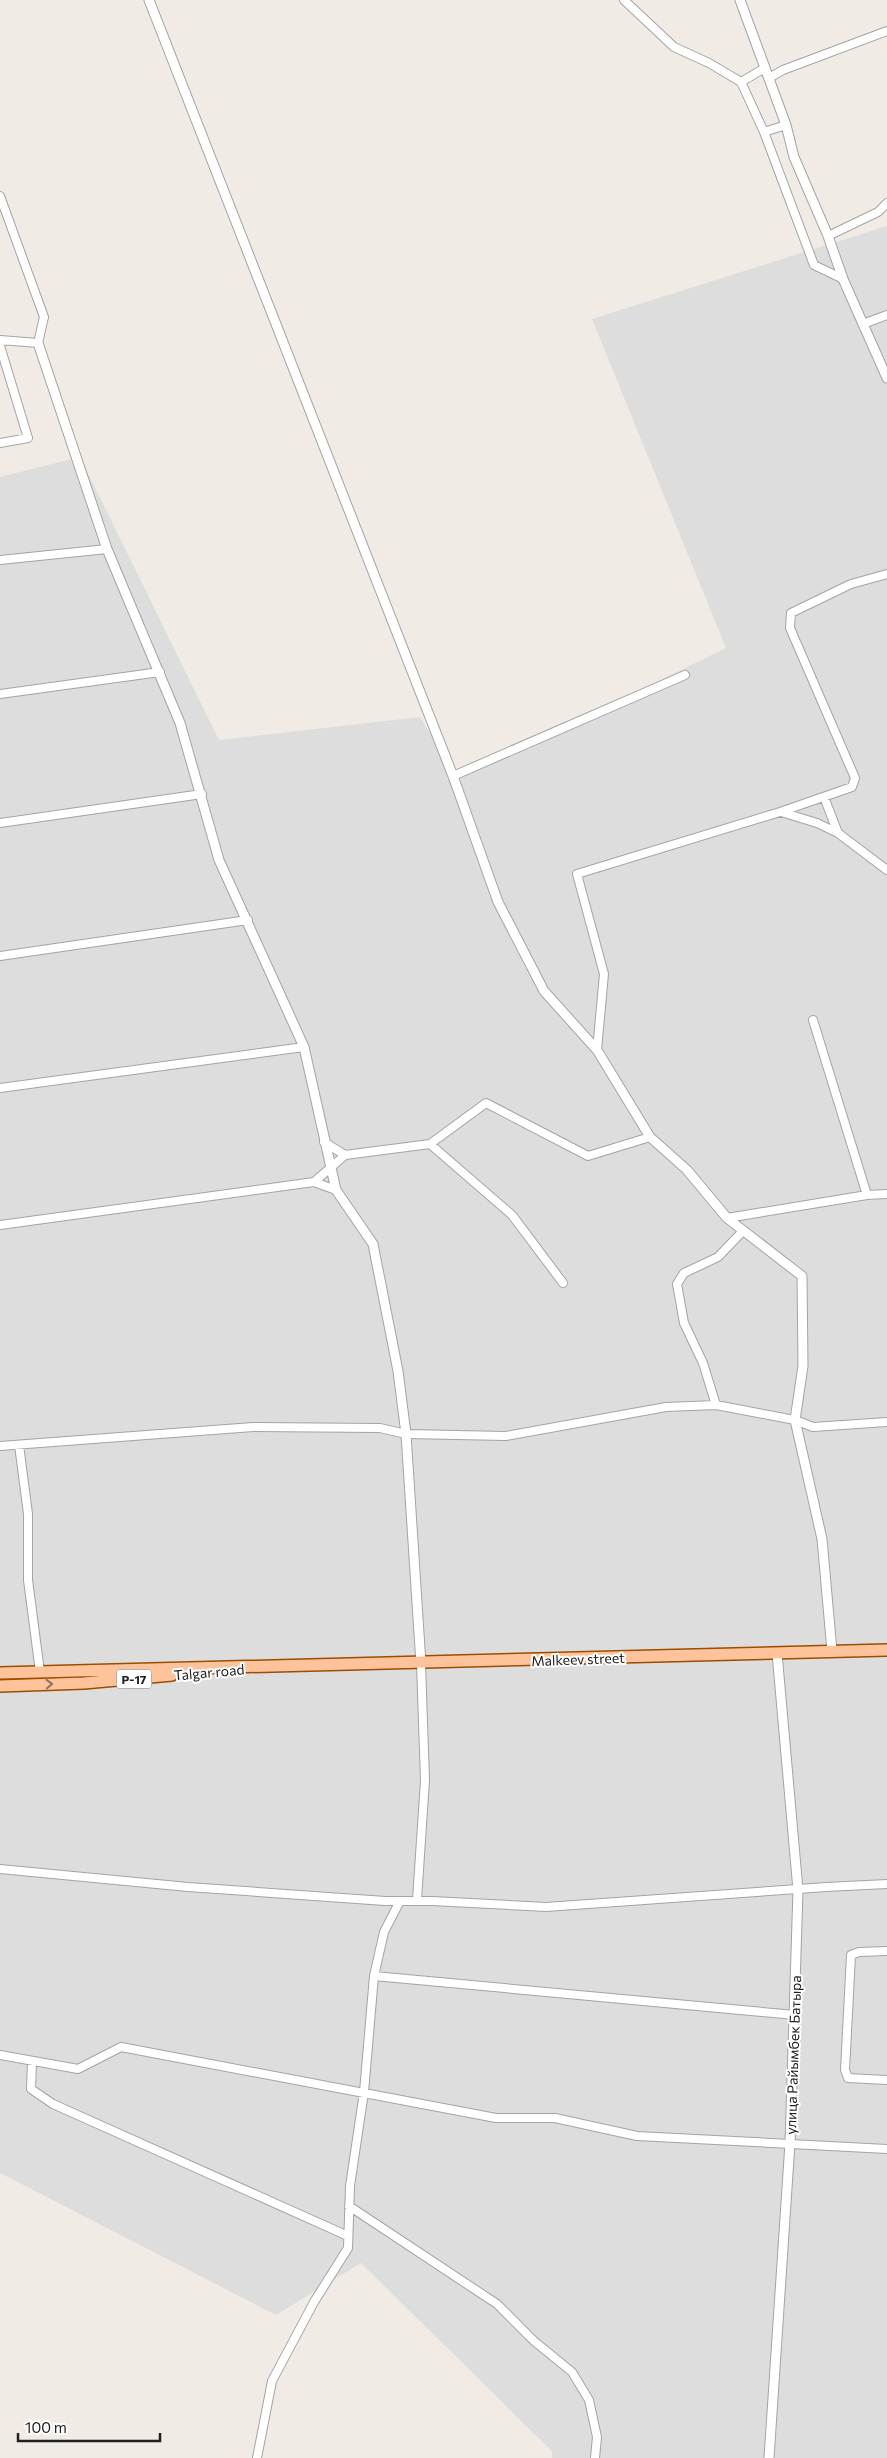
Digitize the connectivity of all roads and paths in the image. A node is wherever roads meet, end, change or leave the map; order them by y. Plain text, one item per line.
1 (149, 0) edge
2 (624, 0) edge
3 (740, 0) edge
4 (887, 31) edge
5 (765, 68) junction
6 (769, 78) junction
7 (741, 82) junction
8 (786, 125) junction
9 (764, 132) junction
10 (0, 196) edge
11 (887, 203) edge
12 (828, 236) junction
13 (842, 279) junction
14 (887, 315) edge
15 (863, 324) junction
16 (0, 340) edge
17 (38, 343) junction
18 (0, 346) edge
19 (886, 374) edge
20 (0, 444) edge
21 (107, 548) junction
22 (0, 560) edge
23 (887, 574) edge
24 (160, 672) junction
25 (685, 675) dead end
26 (0, 694) edge
27 (453, 776) junction
28 (202, 794) junction
29 (824, 797) junction
30 (780, 812) junction
31 (0, 823) edge
32 (838, 833) junction
33 (887, 870) edge
34 (248, 920) junction
35 (0, 956) edge
36 (813, 1020) dead end
37 (304, 1047) junction
38 (597, 1050) junction
39 (0, 1088) edge
40 (650, 1137) junction
41 (324, 1142) junction
42 (430, 1144) junction
43 (345, 1155) junction
44 (329, 1168) junction
45 (314, 1182) junction
46 (336, 1190) junction
47 (887, 1194) edge
48 (867, 1195) junction
49 (727, 1218) junction
50 (0, 1225) edge
51 (743, 1230) junction
52 (563, 1283) dead end
53 (716, 1405) junction
54 (795, 1420) junction
55 (887, 1422) edge
56 (406, 1434) junction
57 (19, 1445) junction
58 (0, 1446) edge
59 (887, 1650) edge
60 (832, 1651) junction
61 (777, 1653) junction
62 (421, 1664) junction
63 (268, 1667) junction
64 (40, 1672) junction
65 (0, 1673) edge
66 (0, 1686) edge
67 (0, 1869) edge
68 (887, 1884) edge
69 (798, 1890) junction
70 (417, 1900) junction
71 (400, 1901) junction
72 (887, 1951) edge
73 (374, 1976) junction
74 (795, 2015) junction
75 (0, 2055) edge
76 (32, 2061) junction
77 (887, 2080) edge
78 (364, 2092) junction
79 (790, 2144) junction
80 (887, 2149) edge
81 (349, 2206) junction
82 (348, 2236) junction
83 (257, 2458) edge
84 (595, 2458) edge
85 (769, 2458) edge

1 - 27 street
2 - 7 street
3 - 5 street
4 - 6 street
5 - 6 street
5 - 7 street
6 - 8 street
7 - 9 street
8 - 9 street
8 - 12 street
9 - 13 street
10 - 17 street
11 - 12 street
12 - 13 street
13 - 15 street
14 - 15 street
15 - 19 street
16 - 17 street
17 - 21 street
18 - 20 street
21 - 22 street
21 - 24 street
23 - 29 street
24 - 26 street
24 - 28 street
25 - 27 street
27 - 38 street
28 - 31 street
28 - 34 street
29 - 30 street
29 - 32 street
30 - 32 street
30 - 38 street
32 - 33 street
34 - 35 street
34 - 37 street
36 - 48 street
37 - 39 street
37 - 41 street
38 - 40 street
40 - 42 street
40 - 49 street
41 - 43 street
41 - 44 street
42 - 43 street
42 - 52 street
43 - 44 street
44 - 45 street
44 - 46 street
45 - 46 street
45 - 50 street
46 - 56 street
47 - 48 street
48 - 49 street
49 - 51 street
51 - 53 street
51 - 54 street
53 - 54 street
53 - 56 street
54 - 55 street
54 - 60 street
56 - 57 street
56 - 62 street
57 - 58 street
57 - 64 street
59 - 60 main road, Malkeev street
60 - 61 main road, Malkeev street
61 - 62 main road, Malkeev street
61 - 69 street, улица Райымбек Батыра
62 - 63 main road, Malkeev street
62 - 70 street
63 - 64 main road
66 -> 63 main road, Talgar road / P-17
64 - 65 main road
67 - 71 street
68 - 69 street
69 - 70 street
69 - 74 street, улица Райымбек Батыра
70 - 71 street
71 - 73 street
72 - 77 street
73 - 74 street
73 - 78 street
74 - 79 street, улица Райымбек Батыра
75 - 76 street
76 - 78 street
76 - 82 street
78 - 79 street
78 - 81 street
79 - 80 street
79 - 85 street, улица Райымбек Батыра
81 - 82 street
81 - 84 street
82 - 83 street

